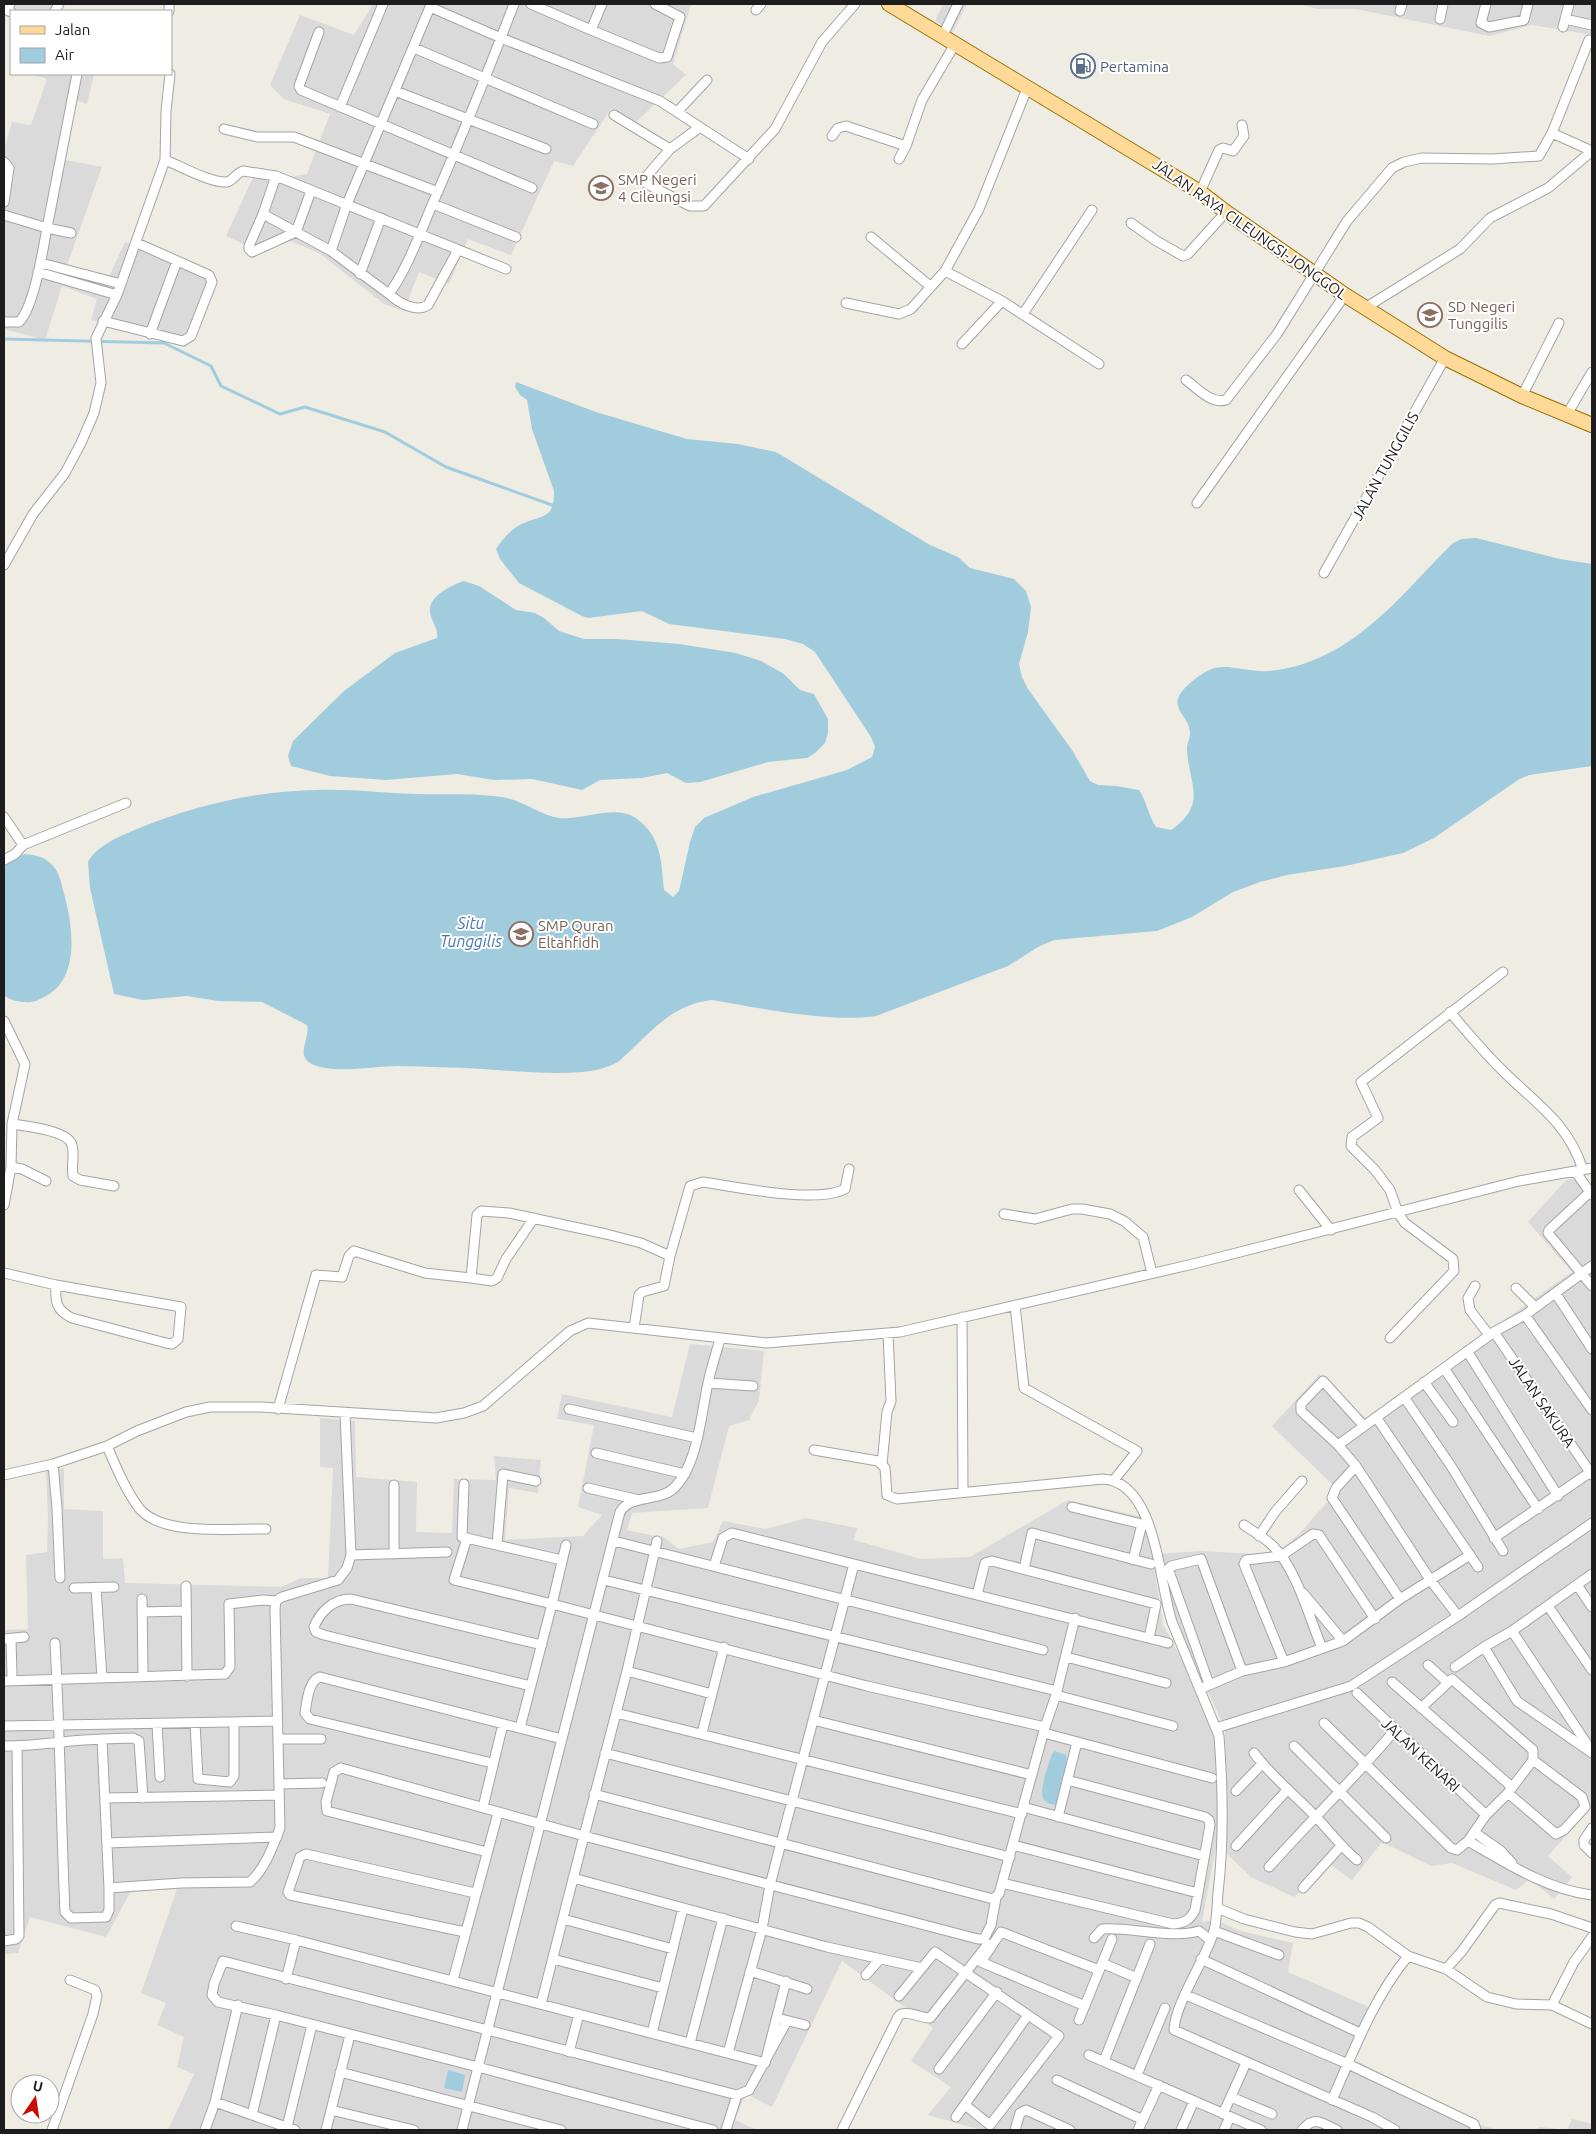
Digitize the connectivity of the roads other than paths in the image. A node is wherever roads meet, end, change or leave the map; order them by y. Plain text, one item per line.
1 (383, 4) edge
2 (514, 4) edge
3 (531, 4) edge
4 (602, 4) edge
5 (655, 4) edge
6 (854, 4) edge
7 (889, 4) edge
8 (958, 4) edge
9 (1443, 4) edge
10 (1486, 4) edge
11 (1528, 4) edge
12 (1569, 4) edge
13 (428, 5) edge
14 (1440, 19) dead end
15 (1592, 25) edge
16 (592, 30) junction
17 (318, 32) dead end
18 (943, 35) junction
19 (501, 38) junction
20 (1589, 40) dead end
21 (955, 44) junction
22 (414, 48) junction
23 (77, 75) edge
24 (170, 75) edge
25 (486, 78) junction
26 (707, 80) dead end
27 (1028, 86) junction
28 (396, 90) junction
29 (340, 107) junction
30 (677, 112) junction
31 (614, 115) dead end
32 (469, 118) junction
33 (593, 124) dead end
34 (381, 125) junction
35 (1242, 125) dead end
36 (700, 127) junction
37 (224, 129) dead end
38 (1552, 133) junction
39 (832, 136) dead end
40 (906, 146) junction
41 (546, 149) dead end
42 (670, 149) junction
43 (1592, 151) edge
44 (454, 155) junction
45 (749, 159) junction
46 (899, 159) dead end
47 (165, 160) junction
48 (4, 162) edge
49 (364, 165) junction
50 (276, 176) junction
51 (532, 188) dead end
52 (311, 191) junction
53 (438, 192) junction
54 (1200, 192) junction
55 (4, 202) edge
56 (347, 204) junction
57 (433, 204) junction
58 (1092, 210) dead end
59 (1226, 212) junction
60 (263, 214) junction
61 (4, 215) edge
62 (381, 218) junction
63 (1131, 222) dead end
64 (47, 228) junction
65 (296, 232) junction
66 (72, 233) dead end
67 (420, 235) junction
68 (871, 236) dead end
69 (516, 237) dead end
70 (137, 243) junction
71 (458, 250) junction
72 (331, 251) junction
73 (177, 261) junction
74 (40, 267) junction
75 (506, 269) dead end
76 (945, 270) junction
77 (1314, 272) junction
78 (360, 274) junction
79 (121, 284) junction
80 (930, 286) junction
81 (389, 294) junction
82 (117, 295) junction
83 (1345, 295) junction
84 (1002, 301) junction
85 (846, 304) dead end
86 (1365, 308) junction
87 (1023, 314) junction
88 (103, 321) junction
89 (4, 322) edge
90 (1559, 323) dead end
91 (150, 334) junction
92 (962, 344) dead end
93 (1444, 358) junction
94 (1099, 364) dead end
95 (1592, 372) edge
96 (1186, 380) dead end
97 (1522, 396) junction
98 (1566, 416) junction
99 (1592, 425) edge
100 (1198, 503) dead end
101 (4, 565) edge
102 (1324, 573) dead end
103 (126, 803) dead end
104 (4, 817) edge
105 (23, 846) junction
106 (4, 860) edge
107 (1503, 972) dead end
108 (1450, 1012) junction
109 (4, 1021) edge
110 (12, 1124) junction
111 (11, 1167) junction
112 (1592, 1168) edge
113 (849, 1169) dead end
114 (1579, 1170) junction
115 (46, 1181) dead end
116 (114, 1186) dead end
117 (1299, 1190) dead end
118 (1591, 1194) edge
119 (4, 1205) edge
120 (1398, 1213) junction
121 (1004, 1214) dead end
122 (534, 1218) junction
123 (1330, 1230) junction
124 (670, 1256) junction
125 (1592, 1266) edge
126 (4, 1272) edge
127 (1582, 1272) junction
128 (1152, 1273) junction
129 (471, 1278) junction
130 (56, 1285) junction
131 (1475, 1286) dead end
132 (1592, 1286) edge
133 (1516, 1288) dead end
134 (1556, 1294) junction
135 (1015, 1305) junction
136 (1536, 1307) junction
137 (1525, 1315) junction
138 (962, 1317) junction
139 (634, 1328) junction
140 (1492, 1333) junction
141 (888, 1334) junction
142 (1390, 1338) dead end
143 (720, 1339) junction
144 (1592, 1349) edge
145 (1467, 1351) junction
146 (1444, 1368) junction
147 (1424, 1382) junction
148 (708, 1383) junction
149 (753, 1386) dead end
150 (1404, 1397) junction
151 (278, 1409) junction
152 (569, 1409) dead end
153 (1592, 1410) edge
154 (345, 1413) junction
155 (1376, 1418) junction
156 (1453, 1422) dead end
157 (1364, 1426) junction
158 (697, 1438) junction
159 (1338, 1445) junction
160 (107, 1446) junction
161 (814, 1450) dead end
162 (596, 1453) dead end
163 (53, 1464) junction
164 (882, 1464) junction
165 (1356, 1466) junction
166 (1592, 1472) edge
167 (685, 1474) junction
168 (4, 1475) edge
169 (1114, 1480) junction
170 (536, 1481) dead end
171 (1302, 1481) dead end
172 (464, 1484) dead end
173 (394, 1485) dead end
174 (588, 1488) dead end
175 (963, 1492) junction
176 (1558, 1496) junction
177 (639, 1500) junction
178 (1072, 1506) dead end
179 (1538, 1508) junction
180 (1592, 1523) edge
181 (1244, 1525) dead end
182 (266, 1528) dead end
183 (1259, 1536) junction
184 (467, 1538) junction
185 (1494, 1538) junction
186 (614, 1541) junction
187 (658, 1541) dead end
188 (497, 1545) junction
189 (566, 1545) dead end
190 (655, 1551) junction
191 (1502, 1551) dead end
192 (447, 1552) dead end
193 (394, 1554) junction
194 (351, 1555) junction
195 (1470, 1555) junction
196 (1281, 1556) junction
197 (562, 1560) junction
198 (1133, 1560) junction
199 (854, 1564) junction
200 (1151, 1564) dead end
201 (714, 1566) junction
202 (1478, 1567) dead end
203 (1024, 1569) junction
204 (1592, 1574) edge
205 (60, 1578) dead end
206 (604, 1580) junction
207 (1431, 1581) junction
208 (1576, 1585) junction
209 (186, 1586) dead end
210 (114, 1587) dead end
211 (1298, 1587) junction
212 (74, 1588) dead end
213 (96, 1588) junction
214 (647, 1590) junction
215 (977, 1595) junction
216 (142, 1599) dead end
217 (1400, 1599) junction
218 (844, 1600) junction
219 (276, 1602) junction
220 (552, 1604) junction
221 (1548, 1606) junction
222 (1592, 1607) edge
223 (186, 1611) junction
224 (142, 1612) junction
225 (594, 1616) junction
226 (1458, 1616) junction
227 (1075, 1618) junction
228 (1375, 1619) junction
229 (638, 1626) junction
230 (1512, 1631) junction
231 (835, 1636) junction
232 (24, 1637) dead end
233 (1149, 1638) junction
234 (7, 1639) edge
235 (1343, 1641) junction
236 (54, 1643) dead end
237 (1168, 1643) dead end
238 (542, 1646) junction
239 (724, 1647) junction
240 (1322, 1648) junction
241 (1484, 1648) junction
242 (1043, 1650) dead end
243 (1066, 1657) junction
244 (1284, 1662) junction
245 (1428, 1664) dead end
246 (1454, 1667) dead end
247 (1592, 1670) edge
248 (627, 1671) junction
249 (1242, 1671) junction
250 (825, 1674) junction
251 (12, 1675) dead end
252 (143, 1676) junction
253 (187, 1676) junction
254 (102, 1678) junction
255 (57, 1680) junction
256 (4, 1682) edge
257 (1392, 1682) dead end
258 (1447, 1682) junction
259 (1166, 1683) dead end
260 (1209, 1684) junction
261 (531, 1686) junction
262 (1200, 1689) junction
263 (1057, 1693) junction
264 (1357, 1693) dead end
265 (712, 1694) junction
266 (1421, 1708) junction
267 (616, 1713) junction
268 (813, 1720) junction
269 (278, 1721) junction
270 (195, 1723) junction
271 (234, 1723) junction
272 (1324, 1723) dead end
273 (157, 1724) junction
274 (503, 1724) junction
275 (58, 1725) junction
276 (4, 1726) edge
277 (1173, 1726) dead end
278 (520, 1728) junction
279 (1216, 1728) junction
280 (1045, 1730) junction
281 (1395, 1730) junction
282 (702, 1733) junction
283 (102, 1739) junction
284 (278, 1739) junction
285 (321, 1739) dead end
286 (562, 1739) junction
287 (59, 1742) junction
288 (1077, 1742) junction
289 (4, 1746) edge
290 (17, 1746) junction
291 (1294, 1746) dead end
292 (1592, 1752) edge
293 (605, 1753) junction
294 (1254, 1753) dead end
295 (803, 1759) junction
296 (1533, 1760) junction
297 (492, 1763) junction
298 (1262, 1764) junction
299 (1366, 1765) junction
300 (1032, 1776) junction
301 (160, 1777) dead end
302 (1212, 1778) dead end
303 (1067, 1780) junction
304 (322, 1783) dead end
305 (279, 1784) junction
306 (1288, 1789) junction
307 (1510, 1790) junction
308 (1236, 1791) dead end
309 (1340, 1791) junction
310 (594, 1794) junction
311 (279, 1795) junction
312 (106, 1798) junction
313 (142, 1798) junction
314 (792, 1802) junction
315 (483, 1807) junction
316 (1022, 1810) junction
317 (498, 1813) junction
318 (1486, 1815) junction
319 (1058, 1816) junction
320 (1315, 1816) junction
321 (540, 1823) junction
322 (1592, 1828) edge
323 (1474, 1832) junction
324 (584, 1836) junction
325 (277, 1837) junction
326 (1386, 1838) dead end
327 (1468, 1840) junction
328 (107, 1843) junction
329 (781, 1843) junction
330 (1013, 1845) junction
331 (1236, 1846) dead end
332 (1341, 1846) junction
333 (487, 1852) junction
334 (1592, 1853) edge
335 (1204, 1856) junction
336 (1010, 1857) junction
337 (1357, 1860) dead end
338 (1269, 1867) dead end
339 (1518, 1870) junction
340 (573, 1878) junction
341 (1002, 1883) junction
342 (770, 1886) junction
343 (109, 1888) junction
344 (1303, 1888) dead end
345 (475, 1893) junction
346 (1198, 1893) junction
347 (1592, 1895) edge
348 (996, 1898) junction
349 (683, 1908) junction
350 (1217, 1908) junction
351 (723, 1918) junction
352 (563, 1919) junction
353 (236, 1926) dead end
354 (1592, 1928) edge
355 (762, 1929) junction
356 (1214, 1930) junction
357 (465, 1932) junction
358 (1094, 1938) dead end
359 (1592, 1938) edge
360 (296, 1940) junction
361 (1112, 1940) dead end
362 (1210, 1940) junction
363 (4, 1941) edge
364 (988, 1944) dead end
365 (1150, 1944) dead end
366 (673, 1949) junction
367 (1279, 1955) dead end
368 (1408, 1956) junction
369 (553, 1959) junction
370 (880, 1959) junction
371 (1201, 1959) junction
372 (1101, 1967) junction
373 (922, 1968) junction
374 (1446, 1969) junction
375 (750, 1971) junction
376 (968, 1972) junction
377 (866, 1975) dead end
378 (1137, 1978) junction
379 (286, 1979) junction
380 (70, 1980) dead end
381 (453, 1980) junction
382 (786, 1981) junction
383 (662, 1988) junction
384 (807, 1988) dead end
385 (497, 1992) junction
386 (997, 1992) junction
387 (1186, 1995) junction
388 (899, 1996) dead end
389 (541, 2004) junction
390 (238, 2005) junction
391 (1552, 2005) junction
392 (1085, 2006) junction
393 (1165, 2008) dead end
394 (579, 2014) junction
395 (276, 2015) junction
396 (1028, 2015) junction
397 (777, 2018) junction
398 (1079, 2020) dead end
399 (787, 2021) junction
400 (1592, 2024) edge
401 (312, 2025) junction
402 (805, 2026) dead end
403 (488, 2031) junction
404 (652, 2033) junction
405 (1360, 2033) junction
406 (350, 2035) junction
407 (690, 2043) junction
408 (569, 2052) junction
409 (728, 2053) junction
410 (1089, 2055) dead end
411 (1104, 2061) junction
412 (765, 2063) junction
413 (1246, 2063) junction
414 (1348, 2064) junction
415 (478, 2067) junction
416 (939, 2069) dead end
417 (340, 2072) junction
418 (1138, 2075) junction
419 (1057, 2080) dead end
420 (1159, 2085) junction
421 (737, 2095) junction
422 (1231, 2097) junction
423 (1332, 2100) junction
424 (1194, 2101) junction
425 (215, 2102) junction
426 (965, 2105) junction
427 (468, 2106) junction
428 (331, 2110) junction
429 (1272, 2114) dead end
430 (252, 2115) junction
431 (1227, 2116) junction
432 (956, 2117) dead end
433 (1143, 2120) junction
434 (291, 2129) edge
435 (52, 2130) edge
436 (205, 2130) edge
437 (326, 2130) edge
438 (414, 2130) edge
439 (462, 2130) edge
440 (561, 2130) edge
441 (713, 2130) edge
442 (726, 2130) edge
443 (842, 2130) edge
444 (1015, 2130) edge
445 (1070, 2130) edge
446 (1138, 2130) edge
447 (1181, 2130) edge
448 (1224, 2130) edge
449 (1261, 2130) edge
450 (1302, 2130) edge
451 (1337, 2130) edge
452 (1395, 2130) edge
453 (1476, 2130) edge

1 - 29 street
2 - 19 street
3 - 16 street
4 - 16 street
5 - 16 street
6 - 45 street
7 - 18 main road, JALAN RAYA CILEUNGSI-JONGGOL
8 - 18 street
9 - 14 street
10 - 11 street
12 - 15 street
13 - 19 street
13 - 22 street
17 - 29 street
18 - 21 main road, JALAN RAYA CILEUNGSI-JONGGOL
19 - 25 street
19 - 30 street
20 - 38 street
21 - 27 main road, JALAN RAYA CILEUNGSI-JONGGOL
21 - 40 street
22 - 25 street
22 - 28 street
23 - 64 street
24 - 47 street
25 - 32 street
25 - 33 street
26 - 30 street
27 - 54 main road, JALAN RAYA CILEUNGSI-JONGGOL
27 - 76 street
28 - 32 street
28 - 34 street
29 - 34 street
30 - 36 street
31 - 42 street
32 - 41 street
32 - 44 street
34 - 44 street
34 - 49 street
35 - 54 street
36 - 42 street
36 - 45 street
37 - 49 street
38 - 43 street
38 - 77 street
39 - 40 street
40 - 46 street
42 - 45 street
43 - 86 street
44 - 51 street
44 - 53 street
47 - 50 street
47 - 70 street
48 - 55 street
49 - 53 street
49 - 56 street
50 - 52 street
50 - 60 street
52 - 56 street
52 - 65 street
53 - 57 street
54 - 59 main road, JALAN RAYA CILEUNGSI-JONGGOL
56 - 62 street
56 - 72 street
57 - 67 street
57 - 69 street
58 - 87 street
59 - 63 street
59 - 77 main road, JALAN RAYA CILEUNGSI-JONGGOL
60 - 65 street
60 - 65 street
61 - 64 street
62 - 67 street
62 - 78 street
64 - 66 street
64 - 74 street
65 - 72 street
67 - 71 street
67 - 81 street
68 - 80 street
70 - 73 street
70 - 79 street
71 - 75 street
71 - 81 street
72 - 78 street
73 - 91 street
73 - 91 street
74 - 79 street
74 - 82 street
74 - 89 street
76 - 80 street
76 - 84 street
77 - 83 main road, JALAN RAYA CILEUNGSI-JONGGOL
77 - 96 street
78 - 81 street
79 - 82 street
80 - 85 street
82 - 88 street
83 - 86 main road, JALAN RAYA CILEUNGSI-JONGGOL
83 - 100 street
84 - 87 street
84 - 92 street
86 - 93 main road, JALAN RAYA CILEUNGSI-JONGGOL
87 - 94 street
88 - 91 street
88 - 101 street
90 - 97 street
93 - 97 main road, JALAN RAYA CILEUNGSI-JONGGOL
93 - 102 street, JALAN TUNGGILIS
95 - 98 street
97 - 98 main road, JALAN RAYA CILEUNGSI-JONGGOL
98 - 99 main road, JALAN RAYA CILEUNGSI-JONGGOL
103 - 105 street
104 - 105 street
105 - 106 street
107 - 108 street
108 - 114 street
108 - 120 street
109 - 110 street
110 - 111 street
110 - 116 street
111 - 115 street
111 - 119 street
112 - 114 street
113 - 124 street
114 - 118 street
114 - 120 street
117 - 123 street
118 - 127 street
120 - 123 street
120 - 142 street
121 - 128 street
122 - 124 street
122 - 129 street
122 - 129 street
123 - 128 street
124 - 139 street
125 - 127 street
126 - 130 street
127 - 132 street
127 - 134 street
128 - 135 street
129 - 151 street
130 - 130 street
131 - 140 street, JALAN SAKURA
133 - 136 street
134 - 136 street
134 - 144 street
135 - 138 street
135 - 169 street
136 - 137 street
137 - 140 street
137 - 153 street
138 - 141 street
138 - 175 street
139 - 143 street
139 - 154 street
140 - 145 street
140 - 166 street, JALAN SAKURA
141 - 143 street
141 - 164 street
143 - 148 street
145 - 146 street
145 - 176 street
146 - 147 street
146 - 179 street
147 - 150 street
147 - 156 street
148 - 149 street
148 - 158 street
150 - 155 street
150 - 185 street
151 - 154 street
151 - 160 street
152 - 158 street
154 - 194 street
155 - 157 street
155 - 195 street
157 - 159 street
157 - 159 street
158 - 167 street
159 - 165 street
160 - 163 street
160 - 182 street
161 - 164 street
162 - 167 street
163 - 168 street
163 - 205 street
164 - 175 street
165 - 207 street
165 - 217 street
166 - 176 street
167 - 177 street
169 - 175 street
169 - 262 street
170 - 188 street
171 - 183 street
172 - 184 street
173 - 193 street
174 - 177 street
176 - 179 street
177 - 186 street
178 - 198 street
179 - 185 street
180 - 226 street
181 - 183 street
183 - 196 street
184 - 188 street
184 - 220 street
185 - 191 street
186 - 190 street
186 - 206 street
187 - 190 street
188 - 197 street
189 - 197 street
190 - 201 street
190 - 214 street
192 - 193 street
193 - 194 street
194 - 219 street
195 - 202 street
195 - 207 street
196 - 211 street
196 - 228 street
196 - 244 street
197 - 220 street
198 - 200 street
198 - 203 street
199 - 201 street
199 - 215 street
199 - 218 street
201 - 218 street
203 - 215 street
203 - 233 street
204 - 208 street
206 - 214 street
206 - 225 street
207 - 217 street
207 - 226 street
208 - 221 street
208 - 222 street
209 - 223 street
210 - 213 street
211 - 235 street
211 - 240 street
212 - 213 street
213 - 254 street
214 - 229 street
214 - 231 street
215 - 227 street
216 - 224 street
217 - 228 street
218 - 231 street
218 - 242 street
219 - 253 street
219 - 269 street
220 - 225 street
220 - 238 street
221 - 230 street
221 - 247 street
223 - 224 street
223 - 253 street
224 - 252 street
225 - 229 street
225 - 286 street
226 - 279 street
227 - 233 street
227 - 243 street
228 - 235 street
229 - 239 street
229 - 248 street
230 - 241 street
230 - 292 street
231 - 250 street
231 - 263 street
232 - 234 street
233 - 237 street
234 - 251 street
235 - 240 street
236 - 255 street
238 - 261 street
238 - 261 street
239 - 250 street
239 - 265 street
240 - 244 street
241 - 246 street
241 - 292 street
243 - 259 street
243 - 263 street
244 - 249 street
245 - 258 street
248 - 265 street
248 - 267 street
249 - 260 street
249 - 260 street
250 - 268 street
250 - 280 street
252 - 253 street
252 - 254 street
254 - 255 street
255 - 256 street
255 - 275 street
257 - 266 street
258 - 266 street
258 - 296 street
260 - 262 street
261 - 278 street
262 - 279 street
263 - 277 street
263 - 280 street
264 - 281 street, JALAN KENARI
265 - 282 street
266 - 307 street
267 - 282 street
267 - 293 street
268 - 295 street
268 - 300 street
269 - 271 street
269 - 284 street
270 - 271 street
270 - 271 street
270 - 273 street
272 - 299 street
273 - 275 street
273 - 301 street
274 - 278 street
274 - 297 street
274 - 297 street
275 - 276 street
275 - 287 street
278 - 286 street
279 - 350 street
280 - 288 street
280 - 300 street
281 - 299 street
281 - 318 street, JALAN KENARI
282 - 295 street
283 - 287 street
283 - 312 street
283 - 313 street
284 - 285 street
284 - 305 street
286 - 321 street
287 - 290 street
287 - 343 street
288 - 302 street
288 - 303 street
289 - 290 street
290 - 363 street
291 - 309 street
293 - 310 street
293 - 314 street
294 - 298 street
295 - 314 street
295 - 316 street
296 - 307 street
296 - 307 street
297 - 315 street
298 - 306 street
298 - 308 street
299 - 309 street
299 - 327 street
300 - 316 street
303 - 319 street
303 - 335 street
304 - 305 street
305 - 311 street
306 - 320 street
306 - 331 street
307 - 318 street
309 - 320 street
309 - 326 street
310 - 324 street
310 - 329 street
311 - 313 street
311 - 325 street
312 - 313 street
312 - 328 street
314 - 329 street
314 - 336 street
315 - 317 street
315 - 333 street
316 - 319 street
316 - 330 street
317 - 321 street
317 - 333 street
318 - 323 street
319 - 335 street
320 - 332 street
320 - 338 street
321 - 324 street
321 - 385 street
322 - 334 street
323 - 327 street
323 - 339 street
324 - 340 street
324 - 342 street
325 - 328 street
325 - 343 street
327 - 339 street
328 - 343 street
329 - 342 street
329 - 348 street
330 - 336 street
330 - 346 street
332 - 337 street
332 - 344 street
333 - 345 street
335 - 346 street
336 - 341 street
339 - 347 street
340 - 349 street
340 - 352 street
341 - 346 street
341 - 348 street
342 - 348 street
342 - 355 street
345 - 357 street
345 - 357 street
349 - 351 street
349 - 366 street
350 - 356 street
350 - 368 street
351 - 355 street
351 - 407 street
352 - 366 street
352 - 369 street
353 - 360 street
354 - 374 street
355 - 370 street
355 - 375 street
356 - 362 street
356 - 367 street
357 - 381 street
358 - 362 street
359 - 391 street
360 - 379 street
360 - 381 street
361 - 372 street
362 - 371 street
364 - 376 street
365 - 378 street
366 - 383 street
368 - 374 street
368 - 405 street
369 - 383 street
369 - 389 street
370 - 373 street
370 - 377 street
371 - 387 street
371 - 405 street
372 - 378 street
372 - 392 street
372 - 392 street
373 - 376 street
373 - 388 street
374 - 391 street
375 - 382 street
375 - 409 street
376 - 386 street
376 - 443 street
378 - 411 street
379 - 390 street
379 - 403 street
380 - 435 street
381 - 385 street
382 - 384 street
382 - 397 street
383 - 404 street
385 - 389 street
385 - 403 street
386 - 396 street
386 - 416 street
387 - 413 street
387 - 414 street
389 - 394 street
390 - 395 street
390 - 425 street
391 - 400 street
392 - 398 street
393 - 418 street
394 - 404 street
394 - 408 street
395 - 401 street
395 - 430 street
396 - 426 street
396 - 426 street
397 - 399 street
397 - 412 street
399 - 402 street
399 - 412 street
401 - 406 street
401 - 434 street
403 - 408 street
403 - 415 street
404 - 407 street
405 - 414 street
406 - 415 street
406 - 417 street
407 - 409 street
408 - 421 street
409 - 412 street
410 - 411 street
411 - 418 street
412 - 421 street
413 - 422 street
413 - 423 street
414 - 423 street
414 - 453 street
415 - 427 street
415 - 441 street
417 - 427 street
417 - 428 street
418 - 420 street
419 - 433 street
420 - 424 street
420 - 433 street
421 - 442 street
422 - 429 street
422 - 431 street
423 - 452 street
424 - 431 street
424 - 447 street
425 - 430 street
425 - 436 street
426 - 432 street
427 - 439 street
427 - 440 street
428 - 437 street
428 - 438 street
430 - 434 street
431 - 448 street
431 - 449 street
433 - 446 street
444 - 445 street
450 - 451 street

